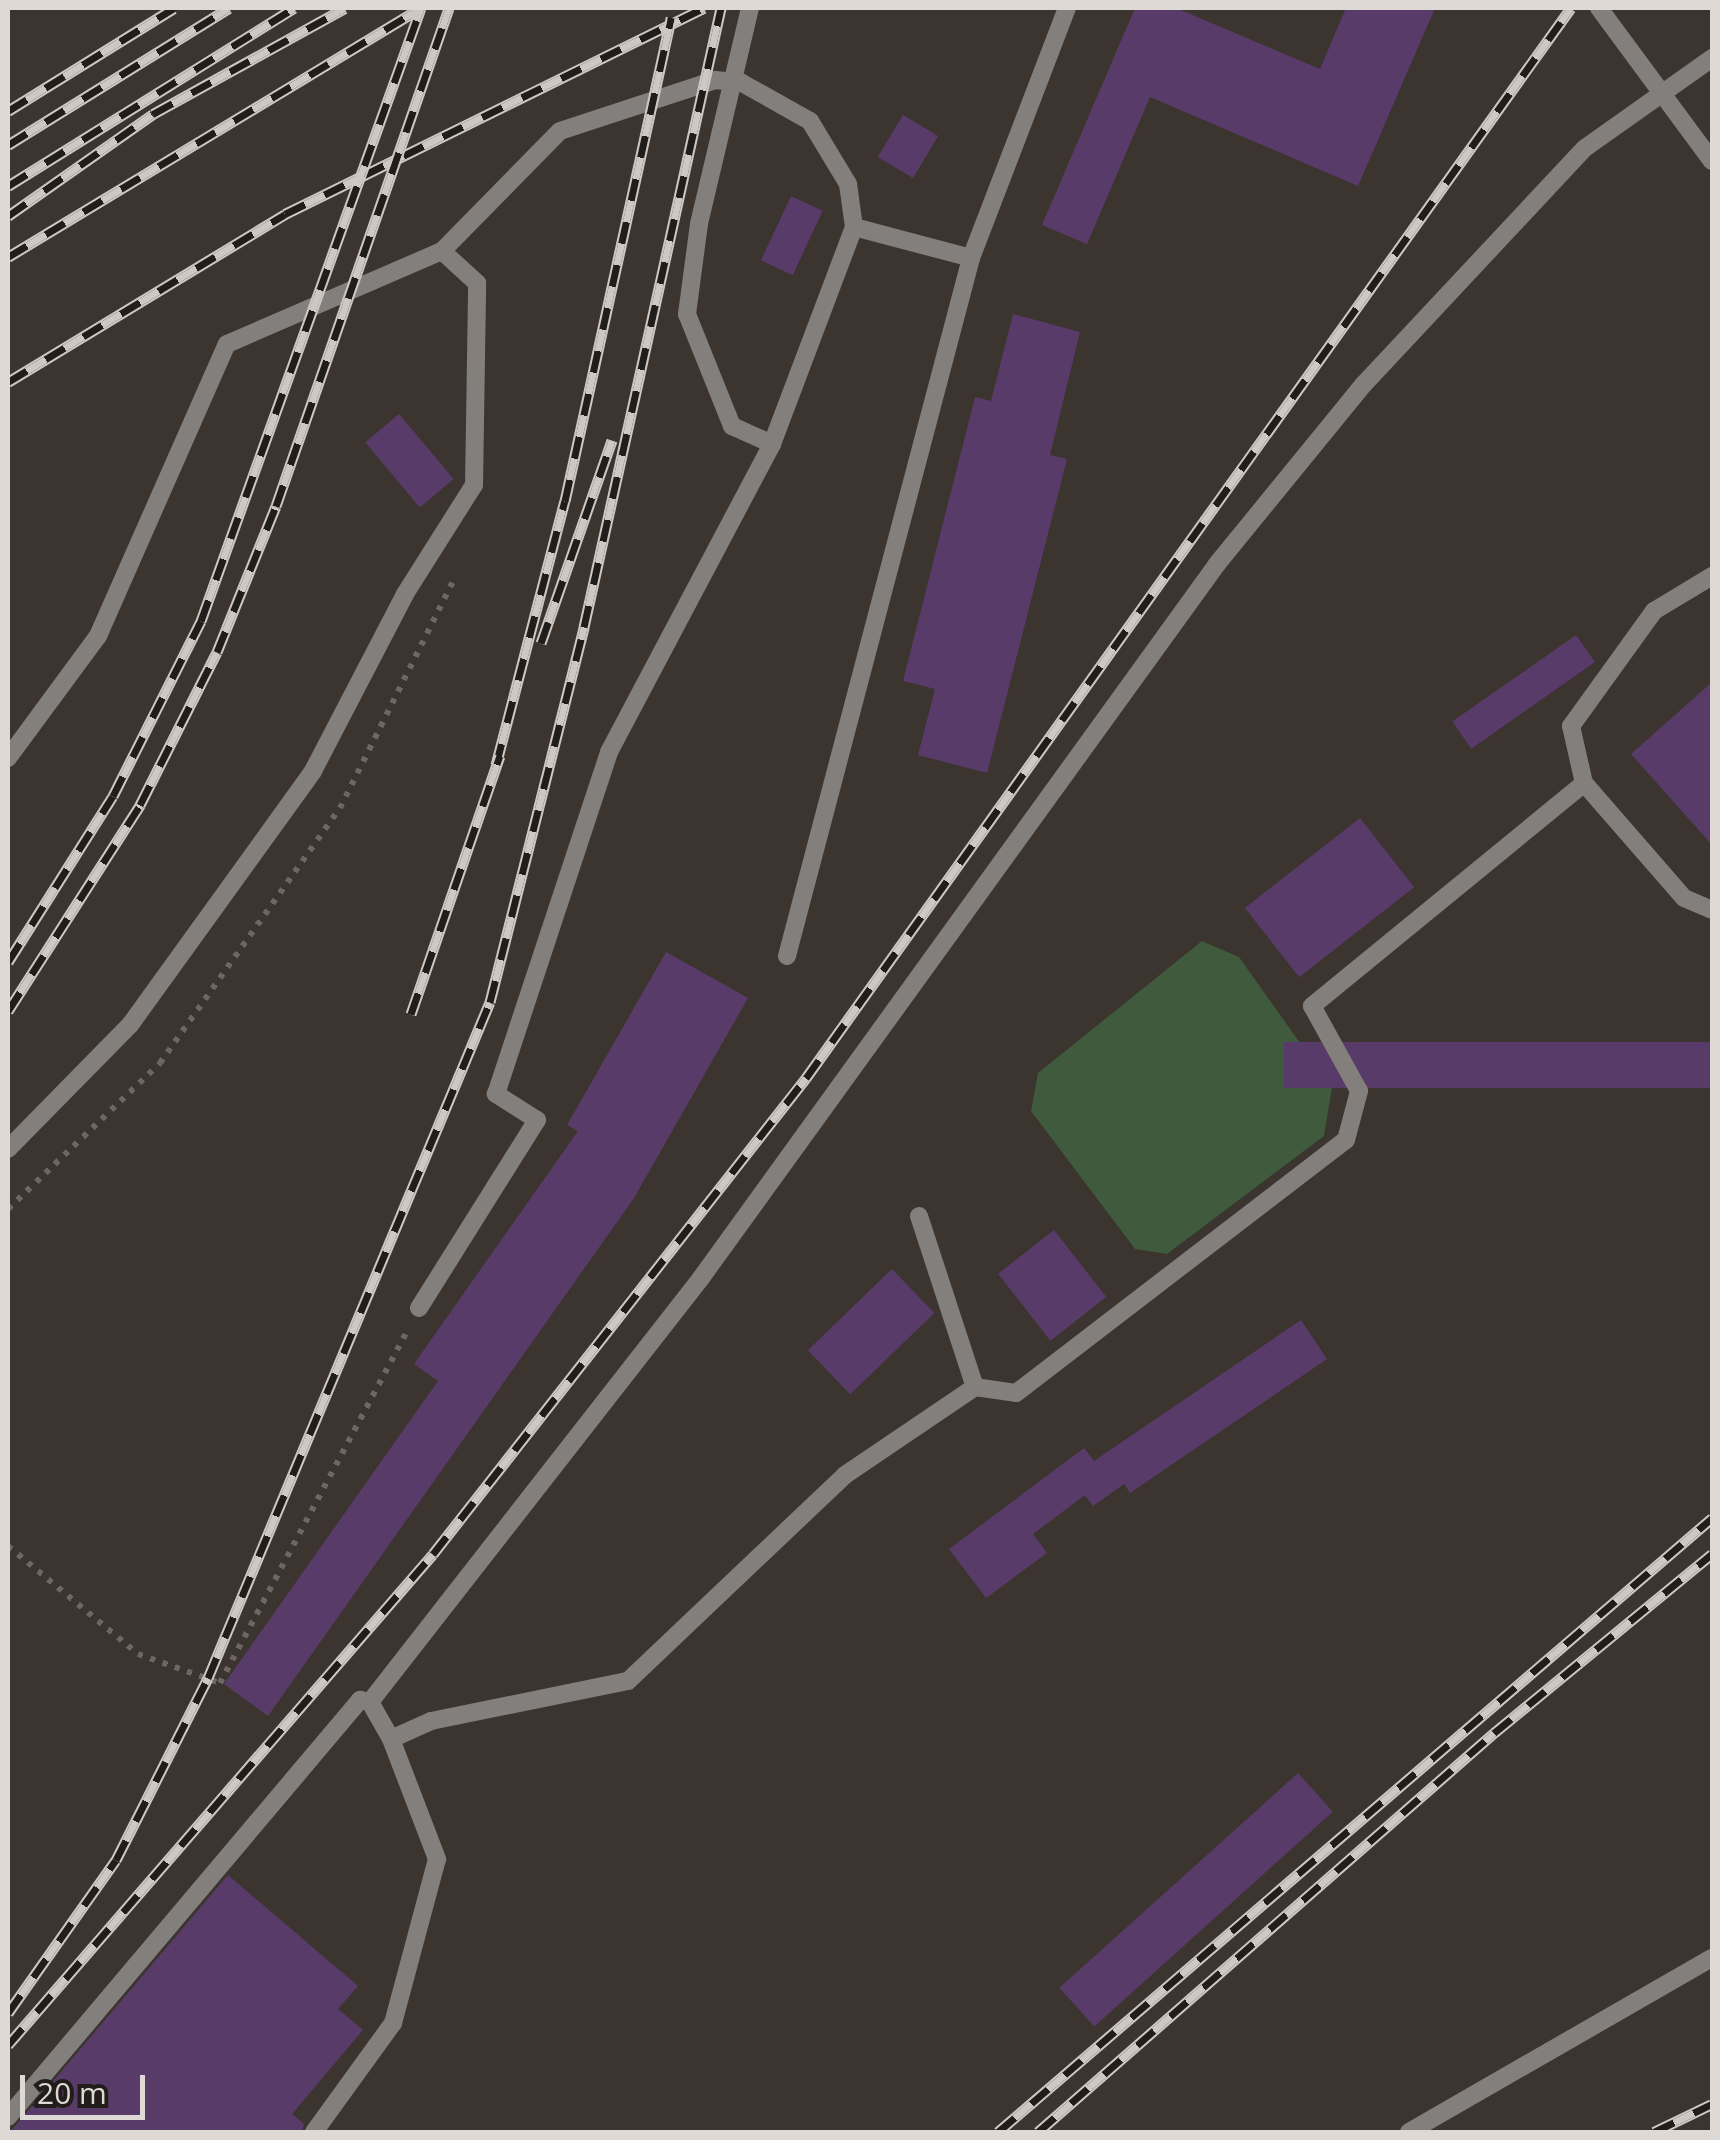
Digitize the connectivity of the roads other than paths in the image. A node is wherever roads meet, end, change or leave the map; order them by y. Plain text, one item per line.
1 (750, 8) edge
2 (1067, 8) edge
3 (1600, 8) edge
4 (1712, 58) edge
5 (1661, 90) junction
6 (1712, 161) edge
7 (854, 227) junction
8 (442, 251) junction
9 (971, 258) junction
10 (772, 444) junction
11 (1712, 576) edge
12 (8, 758) edge
13 (1584, 782) junction
14 (1712, 910) edge
15 (787, 956) dead end
16 (8, 1150) edge
17 (919, 1216) dead end
18 (419, 1308) road end
19 (975, 1387) junction
20 (370, 1702) junction
21 (391, 1739) junction
22 (1712, 1958) edge
23 (8, 2116) edge
24 (314, 2132) edge
25 (1410, 2132) edge

1 - 10 lane
2 - 9 lane
3 - 5 lane
4 - 5 lane
5 - 6 lane
5 - 20 lane
7 - 8 lane
7 - 9 lane
7 - 10 lane
8 - 12 lane
8 - 16 lane
9 - 15 lane
10 - 18 lane
11 - 13 lane
13 - 14 lane
13 - 19 lane
17 - 19 lane
19 - 21 lane
20 - 21 lane
20 - 23 lane
21 - 24 lane
22 - 25 lane

